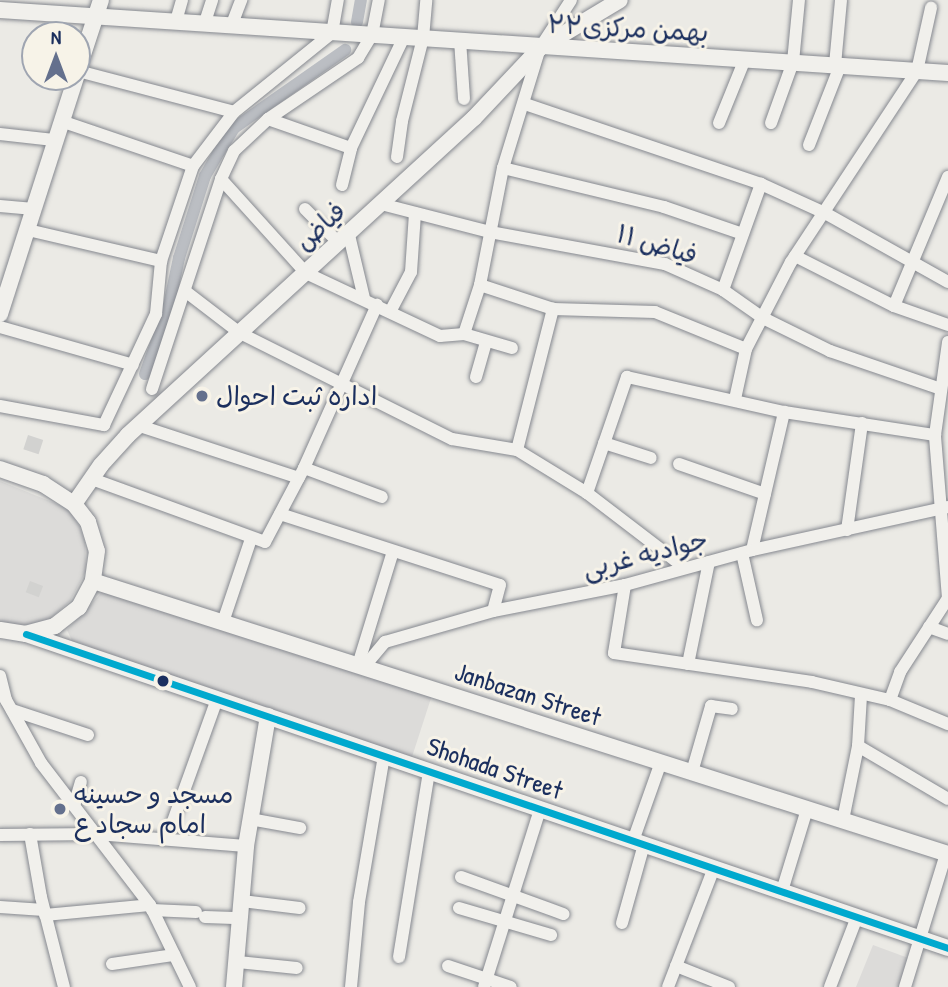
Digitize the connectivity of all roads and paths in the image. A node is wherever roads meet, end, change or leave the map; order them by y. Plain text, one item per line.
1 (183, 0) edge
2 (212, 0) edge
3 (241, 0) edge
4 (338, 0) edge
5 (379, 0) edge
6 (426, 0) edge
7 (571, 0) edge
8 (620, 0) edge
9 (799, 0) edge
10 (841, 0) edge
11 (99, 8) edge
12 (931, 8) dead end
13 (0, 9) edge
14 (176, 21) junction
15 (205, 22) junction
16 (232, 24) junction
17 (91, 32) edge
18 (332, 33) junction
19 (372, 35) junction
20 (404, 37) junction
21 (423, 38) junction
22 (460, 40) junction
23 (540, 48) junction
24 (745, 59) junction
25 (793, 62) junction
26 (837, 65) junction
27 (916, 71) junction
28 (948, 73) edge
29 (91, 77) edge
30 (71, 91) edge
31 (464, 99) dead end
32 (525, 103) junction
33 (234, 112) junction
34 (268, 119) junction
35 (61, 121) junction
36 (719, 123) dead end
37 (771, 123) dead end
38 (0, 134) edge
39 (54, 140) junction
40 (808, 145) dead end
41 (351, 148) junction
42 (397, 157) dead end
43 (193, 166) junction
44 (503, 168) junction
45 (948, 177) edge
46 (221, 179) junction
47 (761, 184) junction
48 (342, 185) dead end
49 (381, 204) junction
50 (0, 206) edge
51 (34, 209) junction
52 (304, 209) dead end
53 (415, 213) junction
54 (825, 213) junction
55 (28, 230) junction
56 (490, 232) junction
57 (743, 234) junction
58 (344, 237) junction
59 (795, 256) junction
60 (161, 261) junction
61 (912, 262) junction
62 (306, 272) junction
63 (948, 282) edge
64 (480, 285) junction
65 (723, 290) junction
66 (4, 291) edge
67 (185, 291) junction
68 (364, 298) junction
69 (377, 305) junction
70 (894, 306) junction
71 (553, 309) junction
72 (390, 312) junction
73 (0, 314) edge
74 (763, 318) junction
75 (948, 325) edge
76 (0, 327) edge
77 (240, 333) junction
78 (464, 334) junction
79 (486, 341) junction
80 (948, 342) edge
81 (512, 348) dead end
82 (746, 349) junction
83 (133, 365) junction
84 (476, 377) dead end
85 (341, 381) junction
86 (152, 389) dead end
87 (941, 389) junction
88 (735, 399) junction
89 (0, 406) edge
90 (784, 412) junction
91 (862, 424) junction
92 (134, 431) junction
93 (935, 435) junction
94 (604, 443) junction
95 (517, 450) junction
96 (650, 458) dead end
97 (679, 464) dead end
98 (0, 469) edge
99 (302, 473) junction
100 (92, 479) junction
101 (587, 493) junction
102 (765, 494) junction
103 (382, 497) dead end
104 (74, 504) junction
105 (944, 508) edge
106 (280, 514) junction
107 (847, 530) junction
108 (251, 539) junction
109 (393, 551) junction
110 (747, 552) junction
111 (709, 562) junction
112 (685, 568) junction
113 (947, 570) edge
114 (93, 581) junction
115 (625, 585) junction
116 (493, 611) junction
117 (757, 620) dead end
118 (223, 622) junction
119 (929, 627) junction
120 (0, 630) edge
121 (26, 634) junction
122 (948, 634) edge
123 (688, 664) junction
124 (361, 666) junction
125 (0, 676) edge
126 (861, 696) junction
127 (217, 699) junction
128 (890, 700) junction
129 (732, 709) dead end
130 (948, 709) edge
131 (12, 710) junction
132 (268, 716) junction
133 (945, 723) edge
134 (88, 735) dead end
135 (858, 746) junction
136 (384, 756) junction
137 (661, 762) junction
138 (429, 771) junction
139 (692, 772) junction
140 (81, 782) dead end
141 (948, 799) edge
142 (74, 806) junction
143 (540, 809) junction
144 (807, 809) junction
145 (250, 819) junction
146 (843, 820) junction
147 (300, 828) dead end
148 (30, 834) junction
149 (97, 834) junction
150 (0, 835) edge
151 (167, 838) junction
152 (639, 842) junction
153 (246, 846) junction
154 (947, 854) edge
155 (714, 868) junction
156 (461, 877) dead end
157 (782, 891) junction
158 (513, 895) junction
159 (242, 901) junction
160 (0, 907) edge
161 (151, 908) junction
162 (300, 908) dead end
163 (459, 908) dead end
164 (45, 912) junction
165 (563, 915) dead end
166 (857, 916) junction
167 (241, 918) junction
168 (505, 921) junction
169 (622, 923) dead end
170 (551, 935) dead end
171 (919, 938) junction
172 (948, 948) edge
173 (174, 955) junction
174 (399, 957) dead end
175 (238, 962) junction
176 (112, 964) dead end
177 (448, 966) dead end
178 (676, 966) junction
179 (297, 968) dead end
180 (485, 983) edge
181 (64, 987) edge
182 (190, 987) edge
183 (234, 987) edge
184 (351, 987) edge
185 (511, 987) edge
186 (668, 987) edge
187 (729, 987) edge
188 (830, 987) edge
189 (905, 987) edge

1 - 14 street
2 - 15 street
3 - 16 street
4 - 18 street
5 - 19 street
6 - 21 street
7 - 23 street
8 - 23 main road, فیاض
9 - 25 street
10 - 26 street
11 - 13 main road, ۲۲بهمن مرکزی
11 - 14 main road, ۲۲بهمن مرکزی
11 - 17 main road
12 - 27 street
14 - 15 main road, ۲۲بهمن مرکزی
15 - 16 main road, ۲۲بهمن مرکزی
16 - 18 main road, ۲۲بهمن مرکزی
18 - 19 main road, ۲۲بهمن مرکزی
18 - 33 street
19 - 20 main road, ۲۲بهمن مرکزی
19 - 34 street
20 - 21 main road, ۲۲بهمن مرکزی
20 - 41 street
21 - 22 main road, ۲۲بهمن مرکزی
21 - 42 street
22 - 23 main road, ۲۲بهمن مرکزی
22 - 31 street
23 - 24 main road, ۲۲بهمن مرکزی
23 - 32 street
23 - 49 main road, فیاض
24 - 25 main road, ۲۲بهمن مرکزی
24 - 36 street
25 - 26 main road, ۲۲بهمن مرکزی
25 - 37 street
26 - 27 main road, ۲۲بهمن مرکزی
26 - 40 street
27 - 28 main road, ۲۲بهمن مرکزی
27 - 54 street
29 - 33 street
30 - 35 main road
32 - 44 street
32 - 47 street
33 - 43 street
34 - 41 street
34 - 46 street
35 - 39 main road
35 - 43 street
38 - 39 street
39 - 51 main road
41 - 48 street
43 - 60 street
44 - 56 street
44 - 57 street
45 - 61 street
46 - 62 street
46 - 67 street
47 - 54 street
47 - 57 street
49 - 53 street, فیاض ۱۱
49 - 58 main road, فیاض
50 - 51 street
51 - 55 main road
52 - 58 street
53 - 56 street, فیاض ۱۱
53 - 72 street
54 - 59 street
54 - 61 street
55 - 60 street
55 - 66 main road
56 - 64 street
56 - 65 street, فیاض ۱۱
57 - 65 street
58 - 62 main road, فیاض
58 - 68 street
59 - 70 street
59 - 74 street
60 - 83 street
61 - 63 street
61 - 70 street
62 - 68 street
62 - 77 main road, فیاض
64 - 71 street
64 - 78 street
65 - 74 street, فیاض ۱۱
66 - 73 main road
67 - 77 street
67 - 86 street
68 - 69 street
69 - 72 street
69 - 85 street
70 - 75 street
71 - 82 street
71 - 95 street
72 - 78 street
74 - 82 street
74 - 87 street, فیاض ۱۱
76 - 83 street
77 - 85 street
77 - 92 main road, فیاض
78 - 79 street
79 - 81 street
79 - 84 street
80 - 87 street
82 - 88 street
83 - 89 street
85 - 95 street
85 - 99 street
87 - 93 street
88 - 90 street
88 - 94 street
90 - 91 street
90 - 102 street
91 - 93 street
91 - 107 street
92 - 99 street
92 - 100 main road, فیاض
93 - 105 street
94 - 96 street
94 - 101 street
95 - 101 street
97 - 102 street
98 - 104 main road
99 - 103 street
99 - 106 street
100 - 104 main road, فیاض
100 - 108 street
101 - 112 street
102 - 110 street
104 - 114 main road
105 - 107 street, جوادیه غربی
105 - 113 street
106 - 108 street
106 - 109 street
107 - 110 street, جوادیه غربی
108 - 118 street
109 - 116 street
109 - 124 street
110 - 111 street, جوادیه غربی
110 - 117 street
111 - 112 street, جوادیه غربی
111 - 123 street
112 - 115 street, جوادیه غربی
113 - 119 street
114 - 118 main road, Janbazan Street
114 - 121 main road
115 - 116 street, جوادیه غربی
115 - 123 street
116 - 124 street, جوادیه غربی
118 - 124 main road, Janbazan Street
119 - 122 street
119 - 128 street
120 - 121 main road, Shohada Street
121 - 127 main road, Shohada Street
123 - 126 street
124 - 137 main road, Janbazan Street
125 - 131 street
126 - 128 street
126 - 135 street
127 - 132 main road, Shohada Street
127 - 151 street
128 - 133 street
129 - 139 street
130 - 133 street
131 - 134 street
131 - 142 street
132 - 136 main road, Shohada Street
132 - 145 main road
135 - 141 street
135 - 146 street
136 - 138 main road, Shohada Street
136 - 184 street
137 - 139 main road, Janbazan Street
137 - 152 street
138 - 143 main road, Shohada Street
138 - 174 street
139 - 144 main road, Janbazan Street
140 - 142 street
142 - 149 street
143 - 152 main road, Shohada Street
143 - 158 street
144 - 146 main road, Janbazan Street
144 - 157 street
145 - 147 street
145 - 153 main road
146 - 154 main road, Janbazan Street
148 - 149 street
148 - 150 street
148 - 164 street
149 - 151 street
149 - 161 street
151 - 153 street
152 - 155 main road, Shohada Street
152 - 169 street
153 - 159 main road
154 - 171 street
155 - 157 main road, Shohada Street
155 - 178 street
156 - 158 street
157 - 166 main road, Shohada Street
158 - 165 street
158 - 168 street
159 - 162 street
159 - 167 main road
160 - 164 street
161 - 164 street
161 - 167 street
161 - 173 street
163 - 168 street
164 - 181 street
166 - 171 main road, Shohada Street
166 - 188 street
167 - 175 main road
168 - 170 street
168 - 180 street
171 - 172 main road, Shohada Street
171 - 189 street
173 - 176 street
173 - 182 street
175 - 179 street
175 - 183 main road
177 - 180 street
178 - 186 street
178 - 187 street
180 - 185 street

